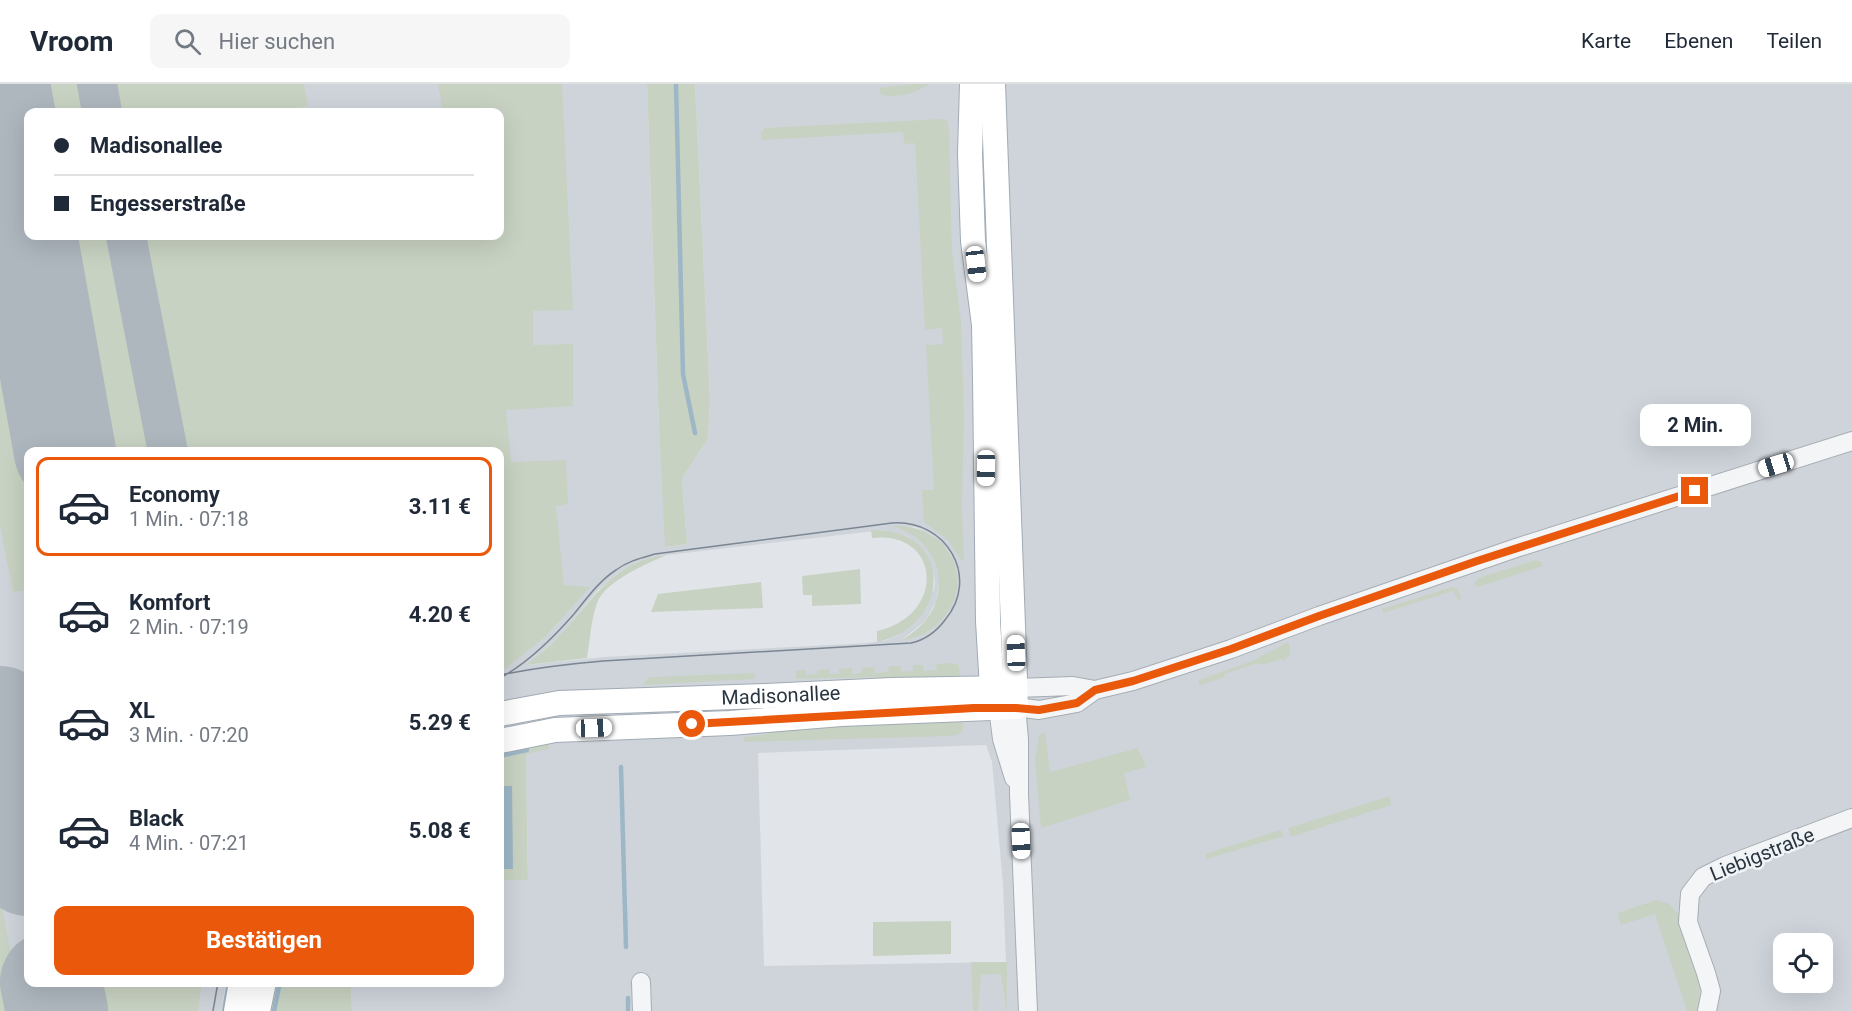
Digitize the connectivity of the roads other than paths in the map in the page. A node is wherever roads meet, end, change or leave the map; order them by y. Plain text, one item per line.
1 (982, 95) edge
2 (1852, 441) edge
3 (1006, 698) junction
4 (504, 713) edge
5 (504, 740) edge
6 (1852, 818) edge
7 (641, 982) dead end
8 (240, 987) edge
9 (263, 987) edge
10 (236, 1011) edge
11 (258, 1011) edge
12 (642, 1011) edge
13 (1028, 1011) edge
14 (1707, 1011) edge

1 - 3 main road
2 - 3 street
3 - 4 main road, Madisonallee
3 - 5 main road, Madisonallee
3 - 13 street
6 - 14 street, Liebigstraße
7 - 12 street
8 - 10 main road
9 - 11 main road

